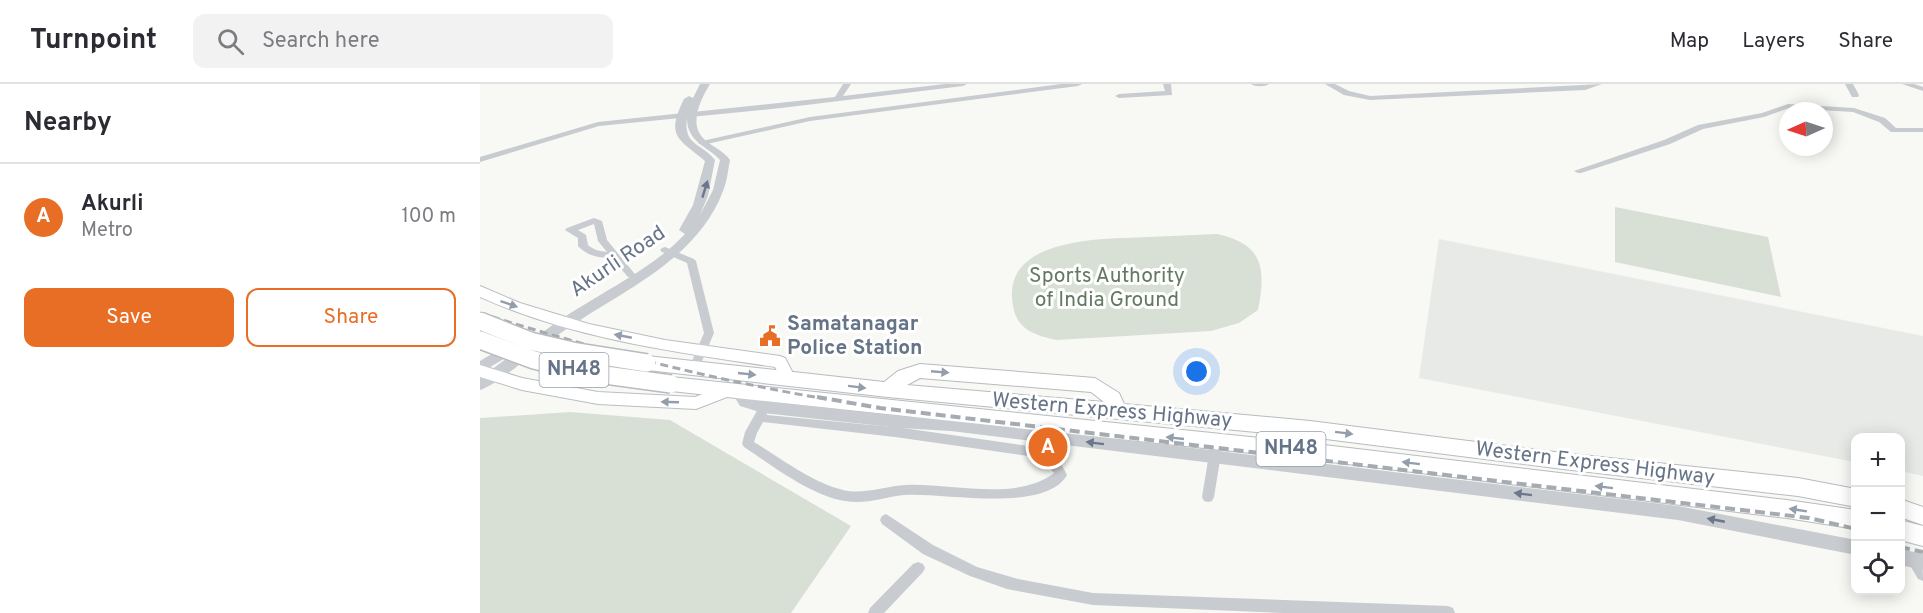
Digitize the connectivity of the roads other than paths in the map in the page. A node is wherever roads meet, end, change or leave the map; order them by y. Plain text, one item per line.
1 (697, 84) edge
2 (705, 84) edge
3 (847, 84) edge
4 (877, 84) edge
5 (963, 84) edge
6 (1078, 84) edge
7 (1167, 84) edge
8 (1255, 84) edge
9 (1265, 84) edge
10 (1329, 84) edge
11 (1598, 84) edge
12 (1849, 84) edge
13 (1906, 84) edge
14 (1923, 89) edge
15 (869, 95) junction
16 (1855, 95) dead end
17 (1119, 96) dead end
18 (838, 98) junction
19 (686, 115) junction
20 (1923, 130) edge
21 (702, 143) junction
22 (480, 160) edge
23 (1578, 171) dead end
24 (669, 252) junction
25 (616, 255) junction
26 (631, 275) junction
27 (480, 291) edge
28 (480, 321) edge
29 (560, 322) junction
30 (480, 340) edge
31 (702, 350) junction
32 (694, 368) junction
33 (485, 371) edge
34 (994, 376) junction
35 (788, 379) junction
36 (480, 385) edge
37 (888, 390) junction
38 (733, 392) junction
39 (984, 399) junction
40 (764, 406) junction
41 (1117, 411) junction
42 (898, 427) junction
43 (1216, 450) junction
44 (1339, 464) junction
45 (1208, 497) dead end
46 (1851, 497) edge
47 (1905, 510) edge
48 (1923, 516) edge
49 (1851, 519) edge
50 (886, 520) dead end
51 (1905, 531) edge
52 (1923, 536) edge
53 (1851, 547) edge
54 (918, 568) dead end
55 (875, 613) edge
56 (1448, 613) edge

1 - 19 street
2 - 19 street
3 - 18 street
4 - 15 street
5 - 15 street
6 - 21 street
7 - 17 street
8 - 9 street
10 - 11 street
12 - 16 street
13 - 14 street
15 - 18 street
18 - 19 street
19 - 21 street, Akurli Road
19 - 22 street
24 -> 19 street, Akurli Road
20 - 23 street
21 - 24 street, Akurli Road
24 - 26 street, Akurli Road
24 - 29 street, Akurli Road
24 - 31 street
25 - 25 street
25 - 26 street
26 - 29 street, Akurli Road
27 -> 29 main road
28 - 32 highway, Western Express Highway / NH48, bridge
31 -> 29 main road
29 - 33 street, Akurli Road
30 - 38 highway, Western Express Highway / NH48, bridge
31 - 32 street
31 - 35 main road
32 -> 35 highway, Western Express Highway / NH48
33 - 36 street, Akurli Road
38 -> 33 main road
37 -> 34 highway
34 - 39 highway
34 - 41 highway
35 -> 37 highway, Western Express Highway / NH48
37 - 39 highway, Western Express Highway / NH48
38 - 40 highway, Western Express Highway / NH48
39 - 41 highway, Western Express Highway / NH48
40 - 42 street
40 - 42 street
43 -> 40 highway, Western Express Highway / NH48
41 -> 46 highway, Western Express Highway / NH48
43 -> 42 street
43 - 44 highway, Western Express Highway / NH48
43 - 45 street
49 -> 44 highway, Western Express Highway / NH48
53 -> 44 street
47 - 48 highway
50 - 56 street
51 - 52 highway
54 - 55 street

